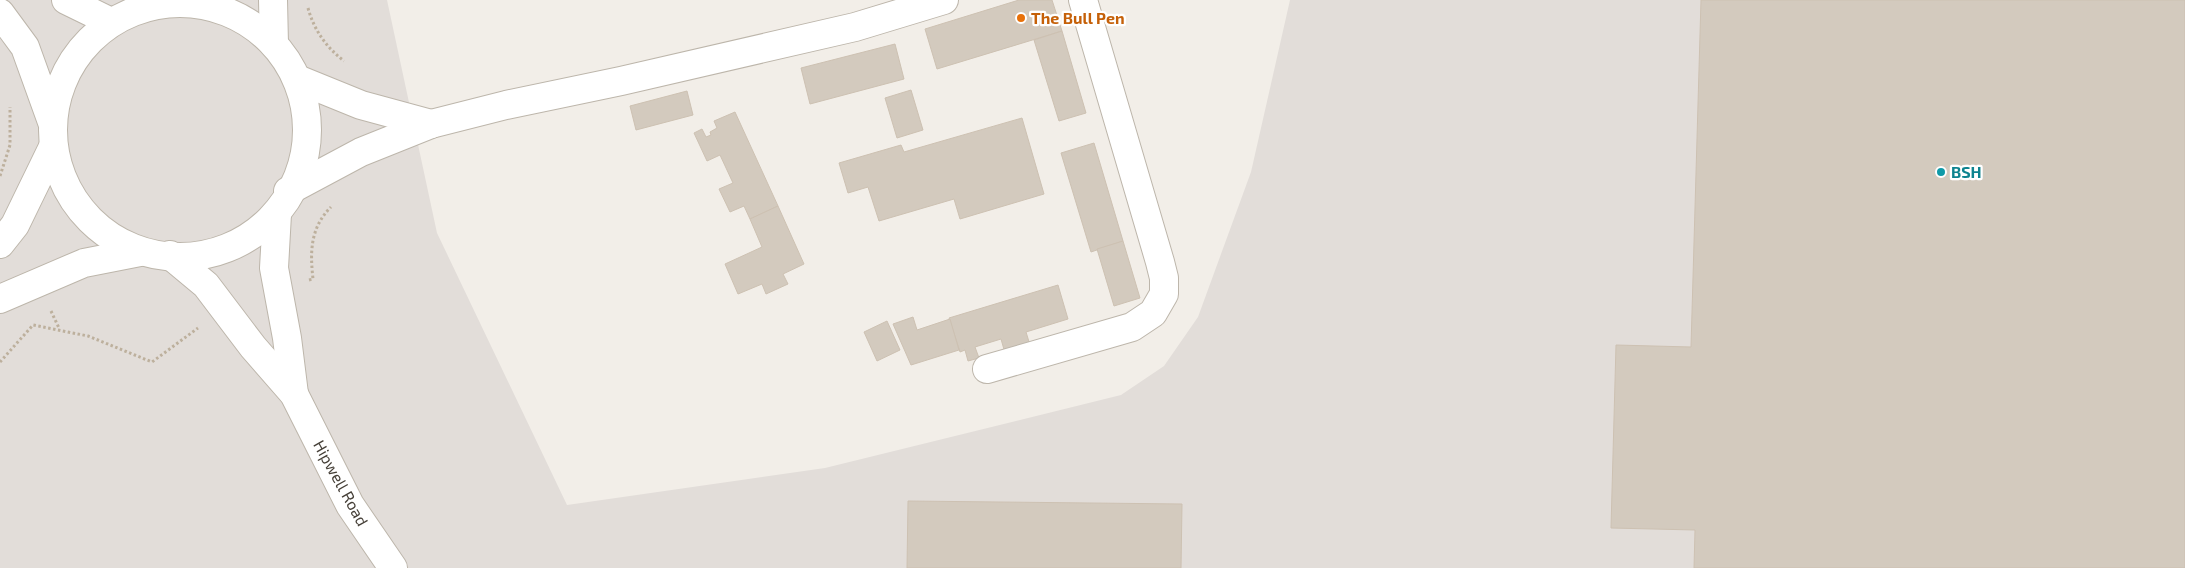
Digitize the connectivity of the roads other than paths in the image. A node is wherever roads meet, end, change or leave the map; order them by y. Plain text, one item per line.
1 (66, 0) edge
2 (274, 0) edge
3 (944, 0) edge
4 (1082, 0) edge
5 (164, 2) edge
6 (0, 13) edge
7 (111, 22) junction
8 (274, 44) junction
9 (297, 79) junction
10 (52, 122) junction
11 (431, 124) junction
12 (52, 149) junction
13 (283, 203) junction
14 (0, 244) edge
15 (140, 252) junction
16 (170, 255) junction
17 (0, 299) edge
18 (987, 369) dead end
19 (294, 394) junction
20 (393, 568) edge

1 - 7 street
2 - 8 street
3 - 11 street
4 - 18 street
5 - 7 street
5 - 8 street
6 - 10 street
7 - 10 street
8 - 9 street
9 - 11 street
9 - 13 street
10 - 12 street
11 - 13 street
12 - 14 street
12 - 15 street
13 - 16 street
13 - 19 street, Hipwell Road
15 - 16 street
15 - 17 street
16 - 19 street, Hipwell Road
19 - 20 street, Hipwell Road

